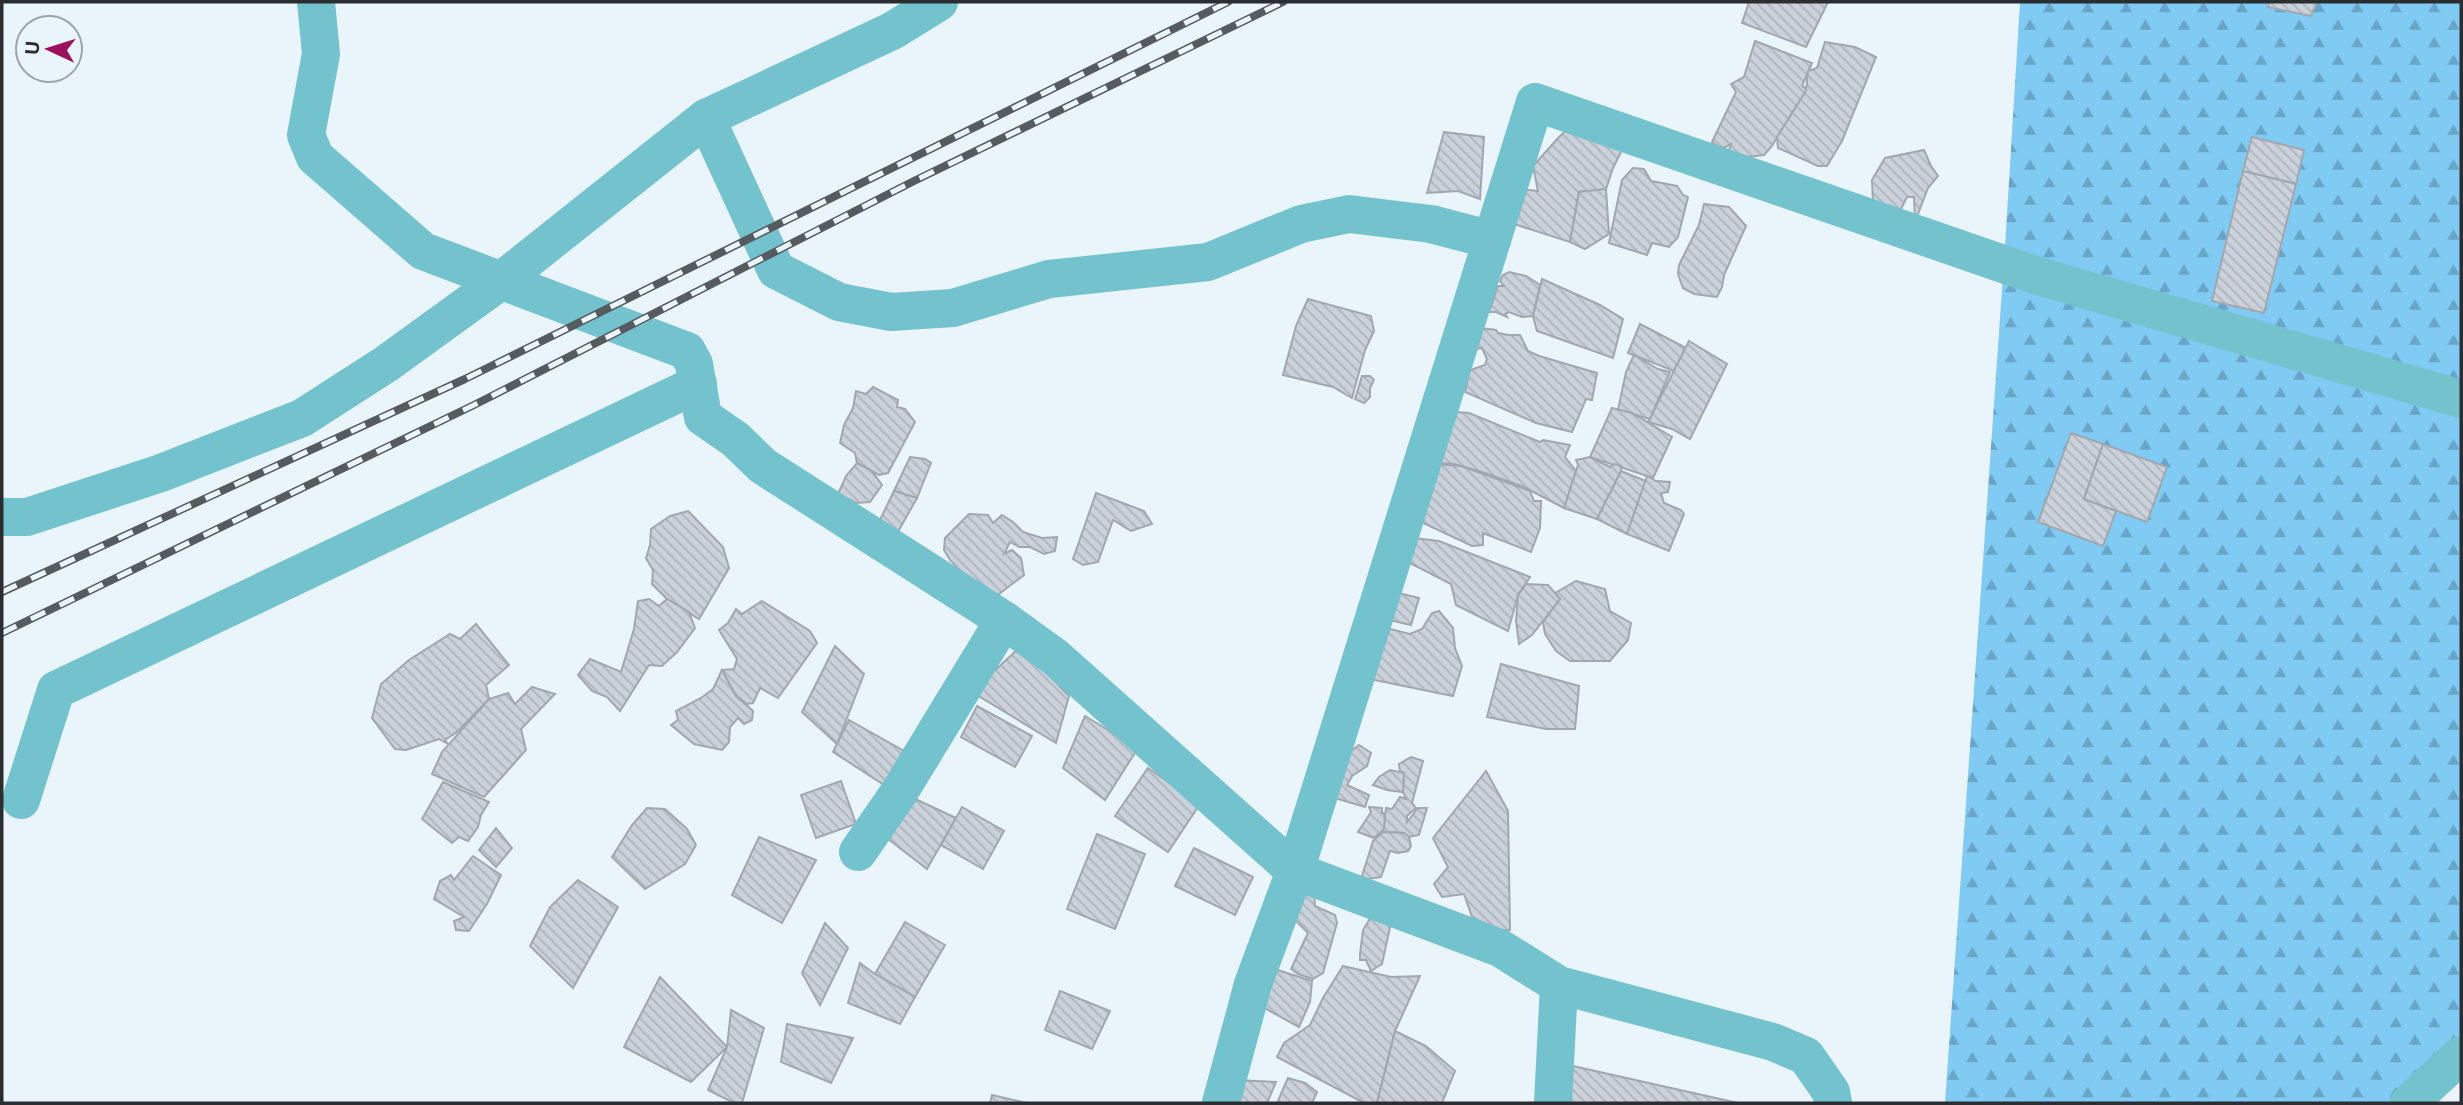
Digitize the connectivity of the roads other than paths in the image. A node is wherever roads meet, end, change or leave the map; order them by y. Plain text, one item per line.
1 (316, 2) edge
2 (939, 2) edge
3 (706, 118) junction
4 (1492, 240) junction
5 (502, 280) junction
6 (698, 384) junction
7 (2461, 399) edge
8 (2, 517) edge
9 (1003, 620) junction
10 (21, 800) dead end
11 (858, 852) dead end
12 (1295, 871) junction
13 (1559, 985) junction
14 (2461, 1055) edge
15 (1221, 1103) edge
16 (1553, 1103) edge
17 (1833, 1103) edge
18 (2409, 1103) edge

1 - 5 street
2 - 3 street
3 - 4 street
3 - 5 street
4 - 7 street
4 - 12 street
5 - 6 street
5 - 8 street
6 - 9 street
6 - 10 street
9 - 11 street
9 - 12 street
12 - 13 street
12 - 15 street
13 - 16 street
13 - 17 street
14 - 18 street

